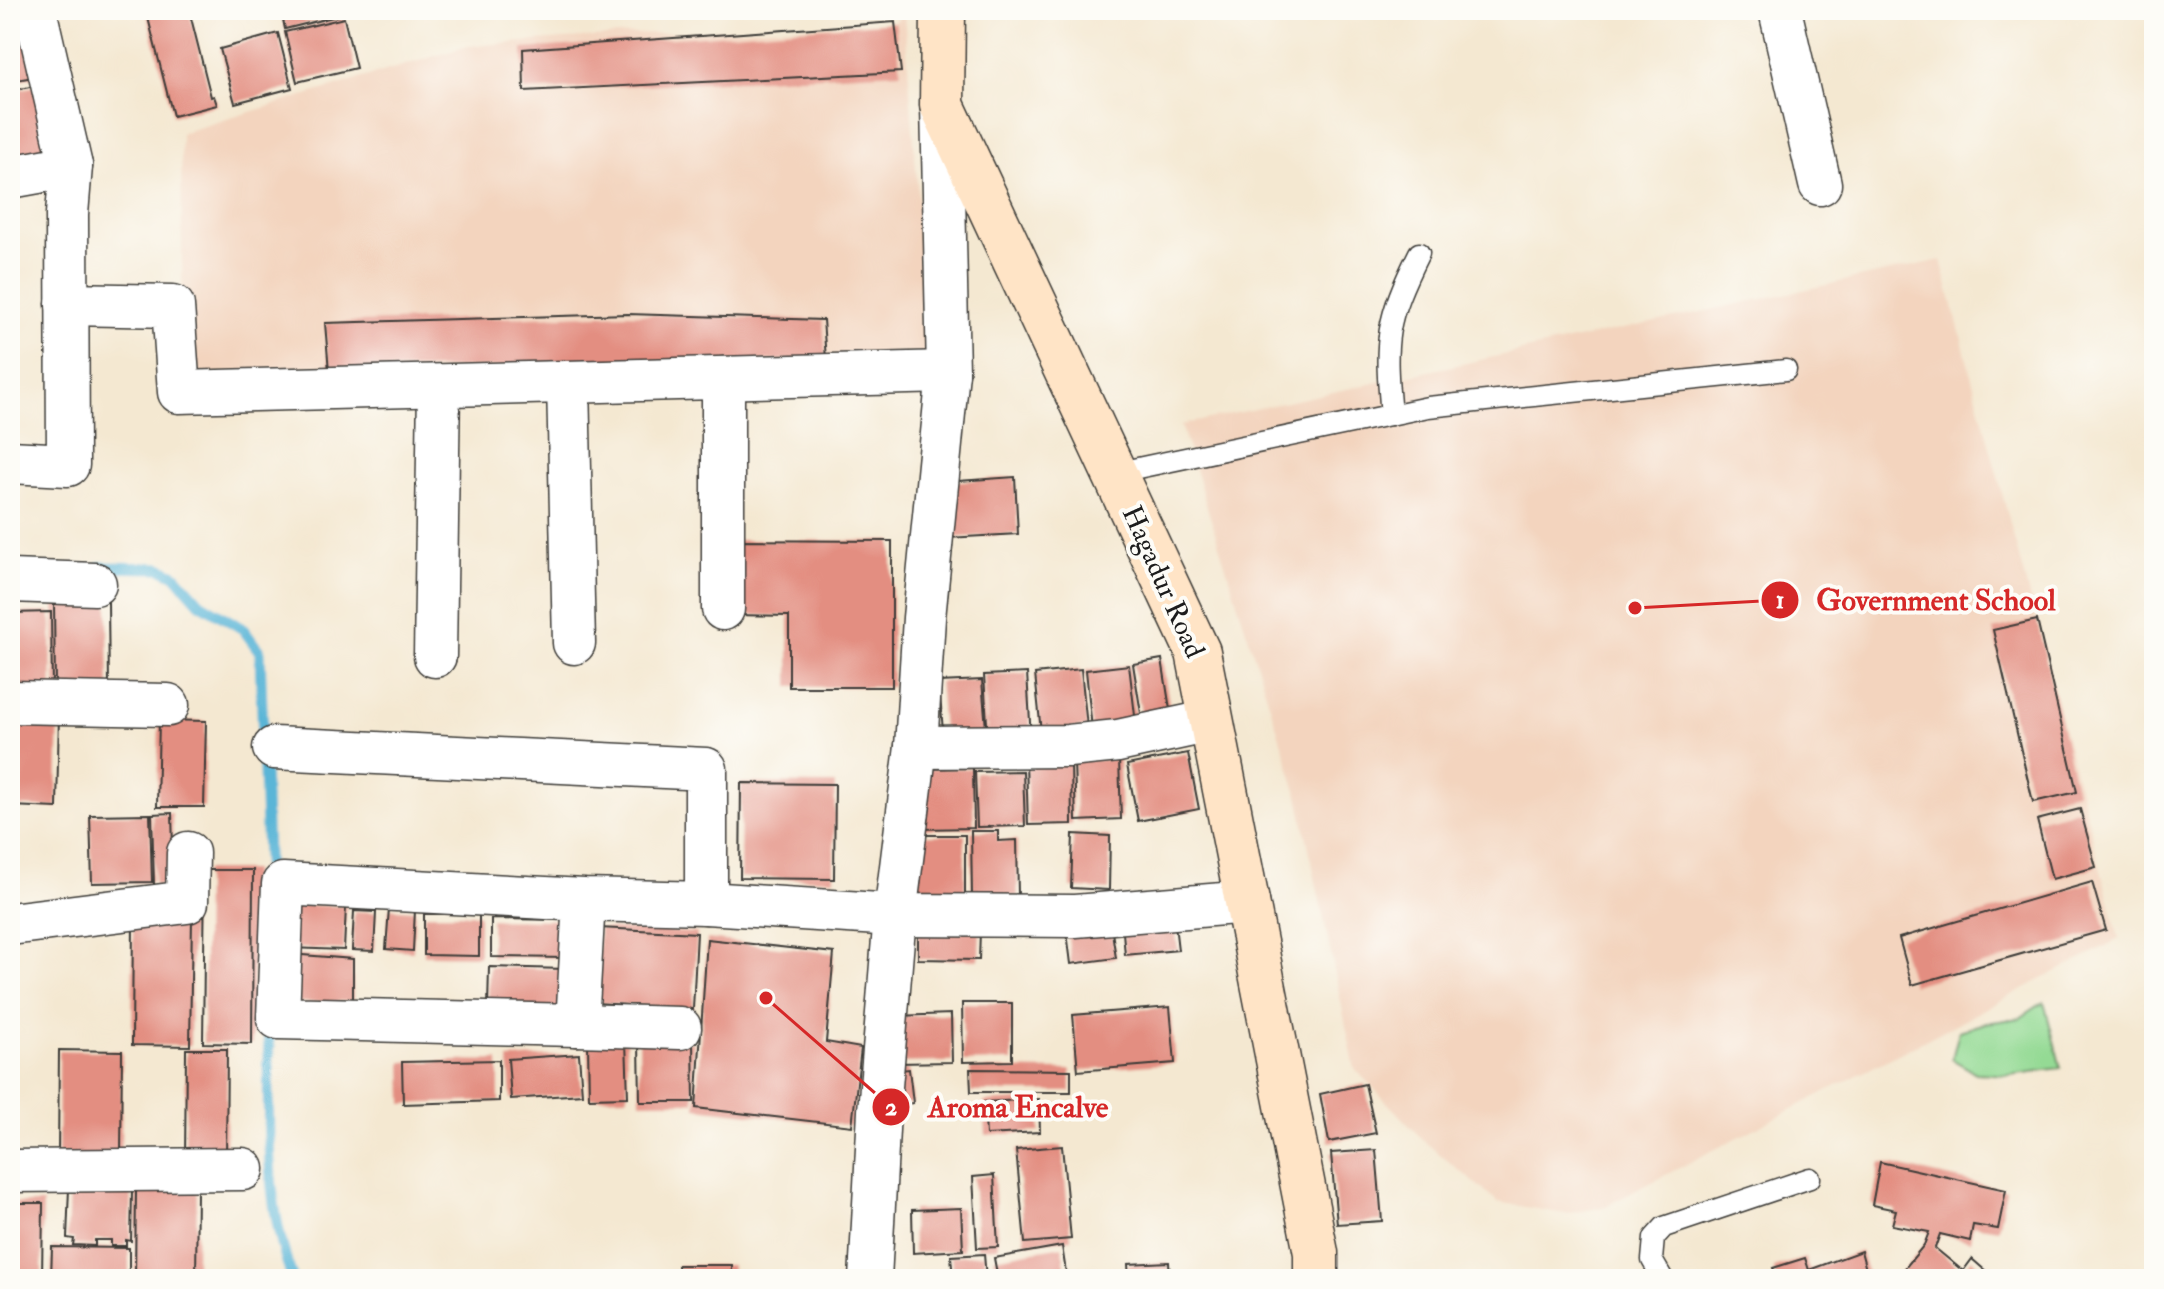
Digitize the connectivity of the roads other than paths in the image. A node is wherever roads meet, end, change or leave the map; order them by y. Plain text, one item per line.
1 (35, 10) edge
2 (943, 10) edge
3 (1780, 10) edge
4 (942, 105) junction
5 (71, 166) junction
6 (10, 177) edge
7 (1820, 184) dead end
8 (1419, 253) dead end
9 (67, 304) junction
10 (1786, 370) dead end
11 (948, 372) junction
12 (723, 378) junction
13 (568, 383) junction
14 (439, 386) junction
15 (1391, 415) junction
16 (10, 462) edge
17 (1114, 473) junction
18 (10, 581) edge
19 (95, 584) dead end
20 (723, 609) dead end
21 (574, 643) dead end
22 (435, 656) dead end
23 (10, 702) edge
24 (168, 705) dead end
25 (1211, 721) junction
26 (916, 747) junction
27 (274, 748) dead end
28 (188, 853) dead end
29 (584, 900) junction
30 (1248, 902) junction
31 (706, 903) junction
32 (895, 915) junction
33 (10, 924) edge
34 (577, 1025) junction
35 (680, 1028) dead end
36 (243, 1169) dead end
37 (10, 1171) edge
38 (1810, 1178) dead end
39 (870, 1279) edge
40 (1316, 1279) edge
41 (1663, 1279) edge

1 - 5 street
2 - 4 street, Hagadur Road
3 - 7 street
4 - 11 street
4 - 17 street, Hagadur Road
5 - 6 street
5 - 9 street
8 - 15 lane
9 - 14 street
9 - 16 street
10 - 15 lane
11 - 12 street
11 - 26 street
12 - 13 street
12 - 20 street
13 - 14 street
13 - 21 street
14 - 22 street
15 - 17 lane
17 - 25 street, Hagadur Road
18 - 19 street
23 - 24 street
25 - 26 street
25 - 30 street, Hagadur Road
26 - 32 street
27 - 31 street
28 - 33 street
29 - 31 street
29 - 34 street
29 - 34 street
30 - 32 street
30 - 40 street, Hagadur Road
31 - 32 street
32 - 39 street
34 - 35 street
36 - 37 street
38 - 41 lane

